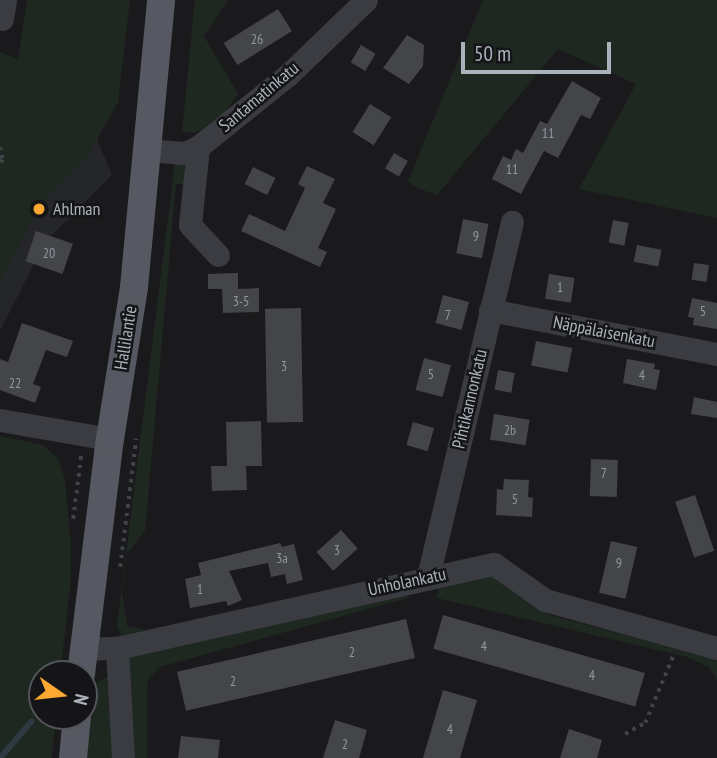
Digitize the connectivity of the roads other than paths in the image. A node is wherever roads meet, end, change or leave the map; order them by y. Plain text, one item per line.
1 (161, 0) edge
2 (356, 4) edge
3 (198, 147) junction
4 (148, 150) junction
5 (512, 222) dead end
6 (218, 256) dead end
7 (490, 310) junction
8 (717, 354) edge
9 (0, 420) edge
10 (97, 437) junction
11 (428, 577) junction
12 (117, 648) junction
13 (717, 648) edge
14 (83, 660) edge
15 (88, 660) edge
16 (76, 730) edge
17 (73, 758) edge
18 (123, 758) edge

1 - 4 main road, Hallilantie
2 - 3 street, Santamatinkatu
3 - 4 street
3 - 6 street
4 - 10 main road, Hallilantie
5 - 7 street, Pihtikannonkatu
7 - 8 street, Näppälaisenkatu
7 - 11 street, Pihtikannonkatu
9 - 10 street
10 - 14 main road, Hallilantie
11 - 12 street, Unholankatu
11 - 13 street, Unholankatu
12 - 15 street, Unholankatu
12 - 18 street
16 - 17 main road

